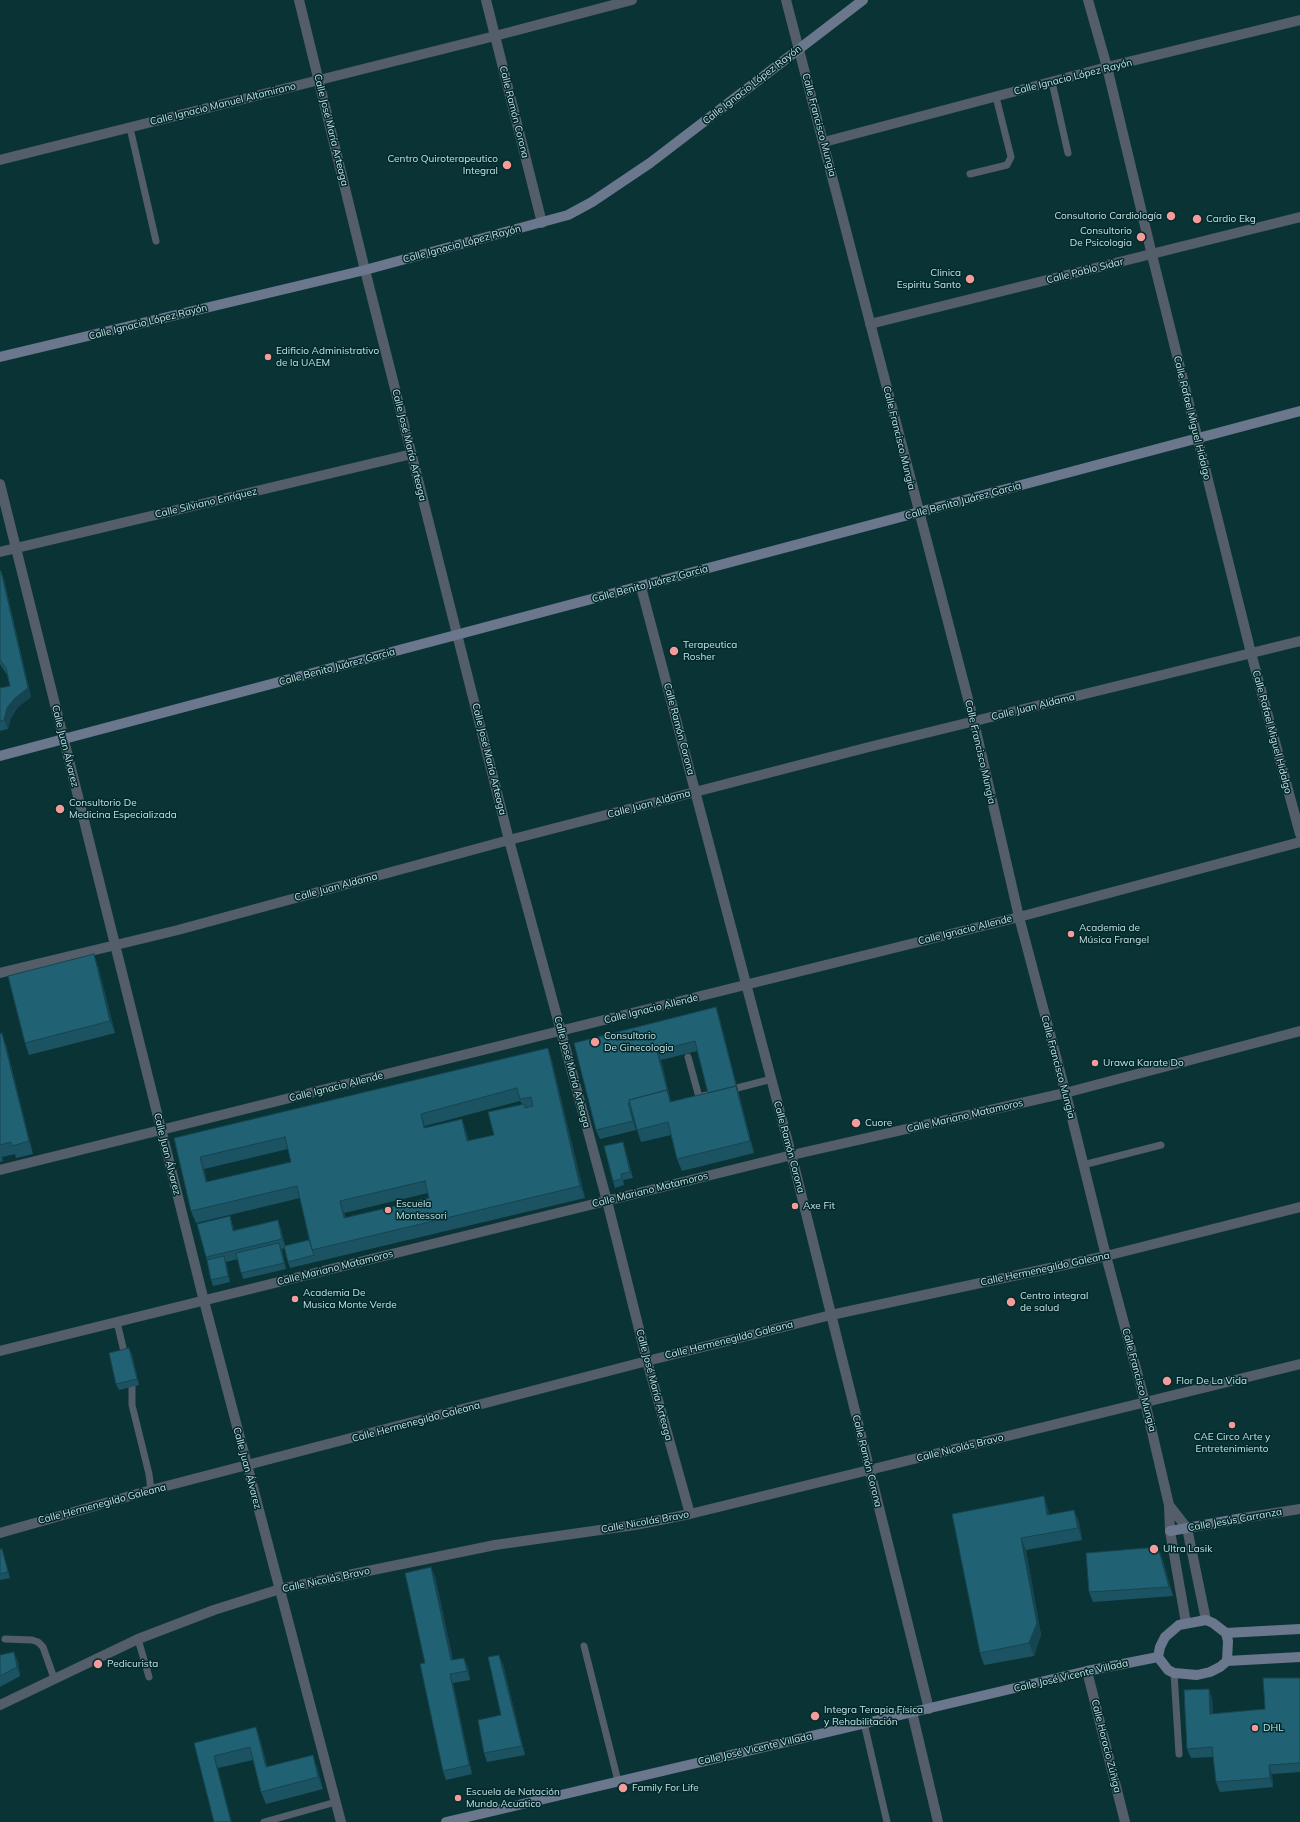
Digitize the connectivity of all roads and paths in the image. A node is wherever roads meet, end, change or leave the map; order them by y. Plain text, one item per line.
1 (299, 0) edge
2 (486, 0) edge
3 (632, 0) edge
4 (786, 0) edge
5 (863, 0) edge
6 (1088, 0) edge
7 (1300, 20) edge
8 (495, 36) junction
9 (798, 49) junction
10 (1107, 67) junction
11 (318, 80) junction
12 (1052, 82) junction
13 (996, 97) junction
14 (130, 128) junction
15 (824, 142) junction
16 (1068, 153) dead end
17 (0, 160) edge
18 (970, 174) dead end
19 (1300, 217) edge
20 (542, 223) junction
21 (156, 241) dead end
22 (1152, 255) junction
23 (365, 270) junction
24 (870, 324) junction
25 (0, 357) edge
26 (1300, 411) edge
27 (1197, 438) junction
28 (412, 454) junction
29 (0, 484) edge
30 (919, 513) junction
31 (16, 548) junction
32 (0, 552) edge
33 (641, 587) junction
34 (457, 635) junction
35 (1300, 641) edge
36 (1251, 653) junction
37 (974, 722) junction
38 (63, 739) junction
39 (0, 756) edge
40 (696, 792) junction
41 (1300, 834) edge
42 (509, 840) junction
43 (1300, 842) edge
44 (1019, 917) junction
45 (116, 945) junction
46 (0, 973) edge
47 (747, 985) junction
48 (561, 1031) junction
49 (1300, 1032) edge
50 (688, 1057) edge
51 (772, 1079) junction
52 (737, 1088) edge
53 (1065, 1093) junction
54 (709, 1095) edge
55 (161, 1131) junction
56 (1161, 1145) dead end
57 (792, 1155) junction
58 (1083, 1165) junction
59 (0, 1170) edge
60 (607, 1201) junction
61 (1300, 1207) edge
62 (1106, 1256) junction
63 (204, 1301) junction
64 (831, 1315) junction
65 (118, 1322) junction
66 (0, 1351) edge
67 (125, 1356) edge
68 (647, 1361) junction
69 (1300, 1364) edge
70 (132, 1386) edge
71 (1145, 1402) junction
72 (246, 1466) junction
73 (869, 1470) junction
74 (150, 1490) junction
75 (1169, 1506) junction
76 (1300, 1509) edge
77 (690, 1514) junction
78 (1243, 1518) joint
79 (1187, 1528) junction
80 (1170, 1531) junction
81 (0, 1533) edge
82 (280, 1589) junction
83 (1206, 1620) junction
84 (1186, 1622) junction
85 (1300, 1629) edge
86 (1226, 1633) junction
87 (5, 1639) dead end
88 (138, 1639) junction
89 (584, 1646) dead end
90 (1158, 1657) junction
91 (1300, 1657) edge
92 (1227, 1661) junction
93 (1087, 1671) junction
94 (1174, 1673) junction
95 (149, 1677) dead end
96 (54, 1678) junction
97 (0, 1705) edge
98 (929, 1709) junction
99 (912, 1712) junction
100 (864, 1723) junction
101 (1179, 1754) dead end
102 (618, 1781) junction
103 (336, 1802) junction
104 (482, 1818) edge
105 (264, 1822) edge
106 (341, 1822) edge
107 (446, 1822) edge
108 (887, 1822) edge
109 (938, 1822) edge
110 (1126, 1822) edge

1 - 11 street, Calle José María Arteaga
2 - 8 street, Calle Ramón Corona
3 - 8 street, Calle Ignacio Manuel Altamirano
4 - 9 street, Calle Francisco Mungia
5 - 9 main road, Calle Ignacio López Rayón
6 - 10 street, Calle Rafael Miguel Hidalgo
7 - 10 street, Calle Ignacio López Rayón
8 - 11 street, Calle Ignacio Manuel Altamirano
8 - 20 street, Calle Ramón Corona
9 - 15 street, Calle Francisco Mungia
9 - 20 main road, Calle Ignacio López Rayón
10 - 12 street, Calle Ignacio López Rayón
10 - 22 street, Calle Rafael Miguel Hidalgo
11 - 14 street, Calle Ignacio Manuel Altamirano
11 - 23 street, Calle José María Arteaga
12 - 13 street, Calle Ignacio López Rayón
12 - 16 lane
13 - 15 street, Calle Ignacio López Rayón
13 - 18 lane
14 - 17 street, Calle Ignacio Manuel Altamirano
14 - 21 lane
15 - 24 street, Calle Francisco Mungia
19 - 22 street, Calle Pablo Sidar
20 - 23 main road, Calle Ignacio López Rayón
22 - 24 street, Calle Pablo Sidar
22 - 27 street, Calle Rafael Miguel Hidalgo
23 - 25 main road, Calle Ignacio López Rayón
23 - 28 street, Calle José María Arteaga
24 - 30 street, Calle Francisco Mungia
26 - 27 main road, Calle Benito Juárez Garcia
27 - 30 main road, Calle Benito Juárez Garcia
27 - 36 street, Calle Rafael Miguel Hidalgo
28 - 31 street, Calle Silviano Enríquez
28 - 34 street, Calle José María Arteaga
29 - 31 street, Calle Juan Álvarez
30 - 33 main road, Calle Benito Juárez Garcia
30 - 37 street, Calle Francisco Mungia
31 - 32 street, Calle Silviano Enríquez
31 - 38 street, Calle Juan Álvarez
33 - 34 main road, Calle Benito Juárez Garcia
33 - 40 street, Calle Ramón Corona
34 - 38 main road, Calle Benito Juárez Garcia
34 - 42 street, Calle José María Arteaga
35 - 36 street, Calle Juan Aldama
36 - 37 street, Calle Juan Aldama
36 - 41 street, Calle Rafael Miguel Hidalgo
37 - 40 street, Calle Juan Aldama
37 - 44 street, Calle Francisco Mungia
38 - 39 main road, Calle Benito Juárez Garcia
38 - 45 street, Calle Juan Álvarez
40 - 42 street, Calle Juan Aldama
40 - 47 street, Calle Ramón Corona
42 - 45 street, Calle Juan Aldama
42 - 48 street, Calle José María Arteaga
43 - 44 street, Calle Ignacio Allende
44 - 47 street, Calle Ignacio Allende
44 - 53 street, Calle Francisco Mungia
45 - 46 street, Calle Juan Aldama
45 - 55 street, Calle Juan Álvarez
47 - 48 street, Calle Ignacio Allende
47 - 51 street, Calle Ramón Corona
48 - 55 street, Calle Ignacio Allende
48 - 60 street, Calle José María Arteaga
49 - 53 street, Calle Mariano Matamoros
50 - 54 lane
51 - 52 lane
51 - 57 street, Calle Ramón Corona
53 - 57 street, Calle Mariano Matamoros
53 - 58 street, Calle Francisco Mungia
55 - 59 street, Calle Ignacio Allende
55 - 63 street, Calle Juan Álvarez
56 - 58 lane
57 - 60 street, Calle Mariano Matamoros
57 - 64 street, Calle Ramón Corona
58 - 62 street, Calle Francisco Mungia
60 - 63 street, Calle Mariano Matamoros
60 - 68 street, Calle José María Arteaga
61 - 62 street, Calle Hermenegildo Galeana
62 - 64 street, Calle Hermenegildo Galeana
62 - 71 street, Calle Francisco Mungia
63 - 65 street, Calle Mariano Matamoros
63 - 72 street, Calle Juan Álvarez
64 - 68 street, Calle Hermenegildo Galeana
64 - 73 street, Calle Ramón Corona
65 - 66 street, Calle Mariano Matamoros
65 - 67 lane
68 - 72 street, Calle Hermenegildo Galeana
68 - 77 street, Calle José María Arteaga
69 - 71 street, Calle Nicolás Bravo
70 - 74 lane
71 - 73 street, Calle Nicolás Bravo
71 - 75 street, Calle Francisco Mungia
72 - 74 street, Calle Hermenegildo Galeana
72 - 82 street, Calle Juan Álvarez
73 - 77 street, Calle Nicolás Bravo
73 - 98 street, Calle Ramón Corona
74 - 81 street, Calle Hermenegildo Galeana
75 - 79 street, Calle Francisco Mungia
75 - 80 street, Calle Francisco Mungia
76 - 78 street, Calle Jesús Carranza
77 - 82 street, Calle Nicolás Bravo
78 - 79 main road, Calle Jesús Carranza
79 - 80 main road, Calle Jesús Carranza
79 - 83 street, Calle Francisco Mungia
80 - 84 street, Calle Francisco Mungia
82 - 88 street, Calle Nicolás Bravo
82 - 103 street, Calle Juan Álvarez
83 - 84 main road
83 - 86 main road
84 - 90 main road
85 - 86 main road
86 - 92 main road
87 - 96 lane
88 - 95 lane
88 - 96 street, Calle Nicolás Bravo
89 - 102 lane
90 - 93 main road, Calle José Vicente Villada
90 - 94 main road
91 - 92 main road
92 - 94 main road
93 - 98 main road, Calle José Vicente Villada
93 - 110 street, Calle Horacio Zúñiga
94 - 101 lane
96 - 97 street, Calle Nicolás Bravo
98 - 99 main road, Calle José Vicente Villada
99 - 100 main road, Calle José Vicente Villada
99 - 109 street
100 - 102 main road, Calle José Vicente Villada
100 - 108 lane
102 - 104 main road, Calle José Vicente Villada
103 - 105 lane
103 - 106 street, Calle Juan Álvarez
104 - 107 main road, Calle José Vicente Villada

